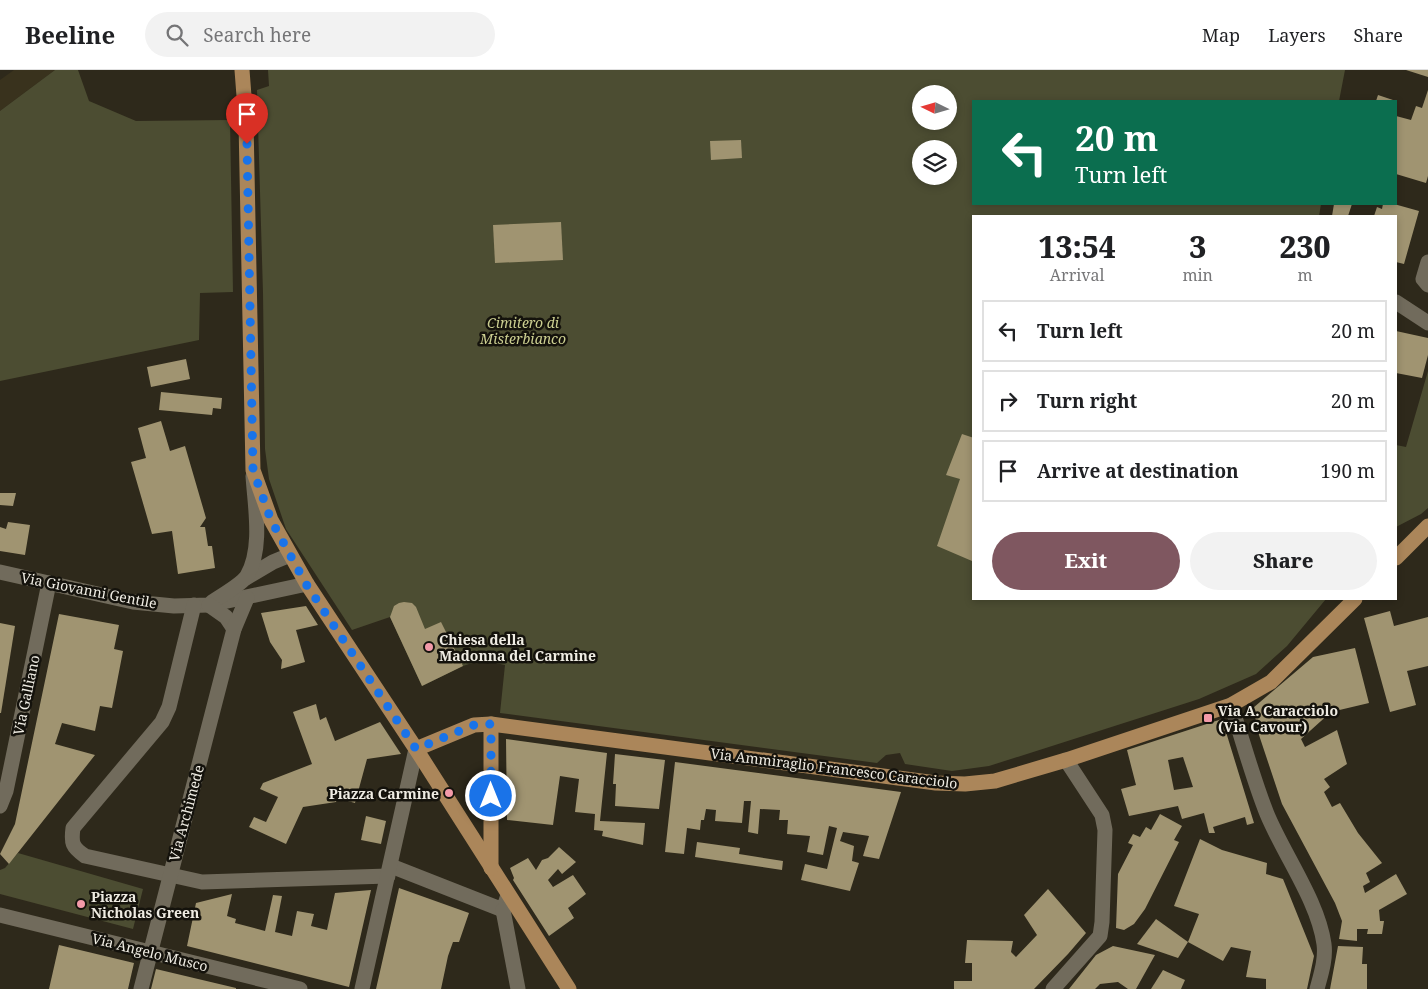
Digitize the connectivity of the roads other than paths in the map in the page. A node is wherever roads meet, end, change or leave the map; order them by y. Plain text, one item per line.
1 (242, 70) edge
2 (1428, 262) edge
3 (1428, 285) edge
4 (1397, 303) edge
5 (1428, 323) edge
6 (253, 470) junction
7 (1428, 526) edge
8 (290, 555) junction
9 (1397, 557) edge
10 (0, 572) edge
11 (246, 578) junction
12 (49, 583) junction
13 (306, 584) junction
14 (247, 598) junction
15 (1355, 600) edge
16 (201, 605) junction
17 (233, 633) junction
18 (1231, 705) junction
19 (497, 725) junction
20 (416, 749) junction
21 (1066, 760) junction
22 (0, 806) edge
23 (491, 868) junction
24 (388, 877) junction
25 (505, 902) junction
26 (0, 915) edge
27 (150, 952) junction
28 (141, 989) edge
29 (300, 989) edge
30 (362, 989) edge
31 (518, 989) edge
32 (569, 989) edge
33 (1052, 989) edge
34 (1317, 989) edge

1 - 6 main road
2 - 3 street
4 - 5 street
6 - 8 main road
6 - 11 street
7 - 9 main road
8 - 11 street
8 - 13 main road
10 - 12 street, Via Giovanni Gentile
11 - 16 street
12 - 16 street, Via Giovanni Gentile
12 - 22 street, Via Galliano
13 - 14 street, Via Giovanni Gentile
13 - 20 main road
14 - 16 street, Via Giovanni Gentile
14 - 17 street, Via Archimede
15 - 18 main road, Via Ammiraglio Francesco Caracciolo
16 - 17 street
16 - 24 street
17 - 27 street, Via Archimede
18 - 21 main road, Via Ammiraglio Francesco Caracciolo
18 - 34 street
19 - 20 main road, Via Ammiraglio Francesco Caracciolo
19 - 21 main road, Via Ammiraglio Francesco Caracciolo
19 - 23 main road
20 - 23 main road
20 - 24 street
21 - 33 street
23 - 25 main road
24 - 25 street
24 - 30 street
25 - 31 street
25 - 32 main road
26 - 27 street, Via Angelo Musco
27 - 28 street, Via Archimede
27 - 29 street, Via Angelo Musco

